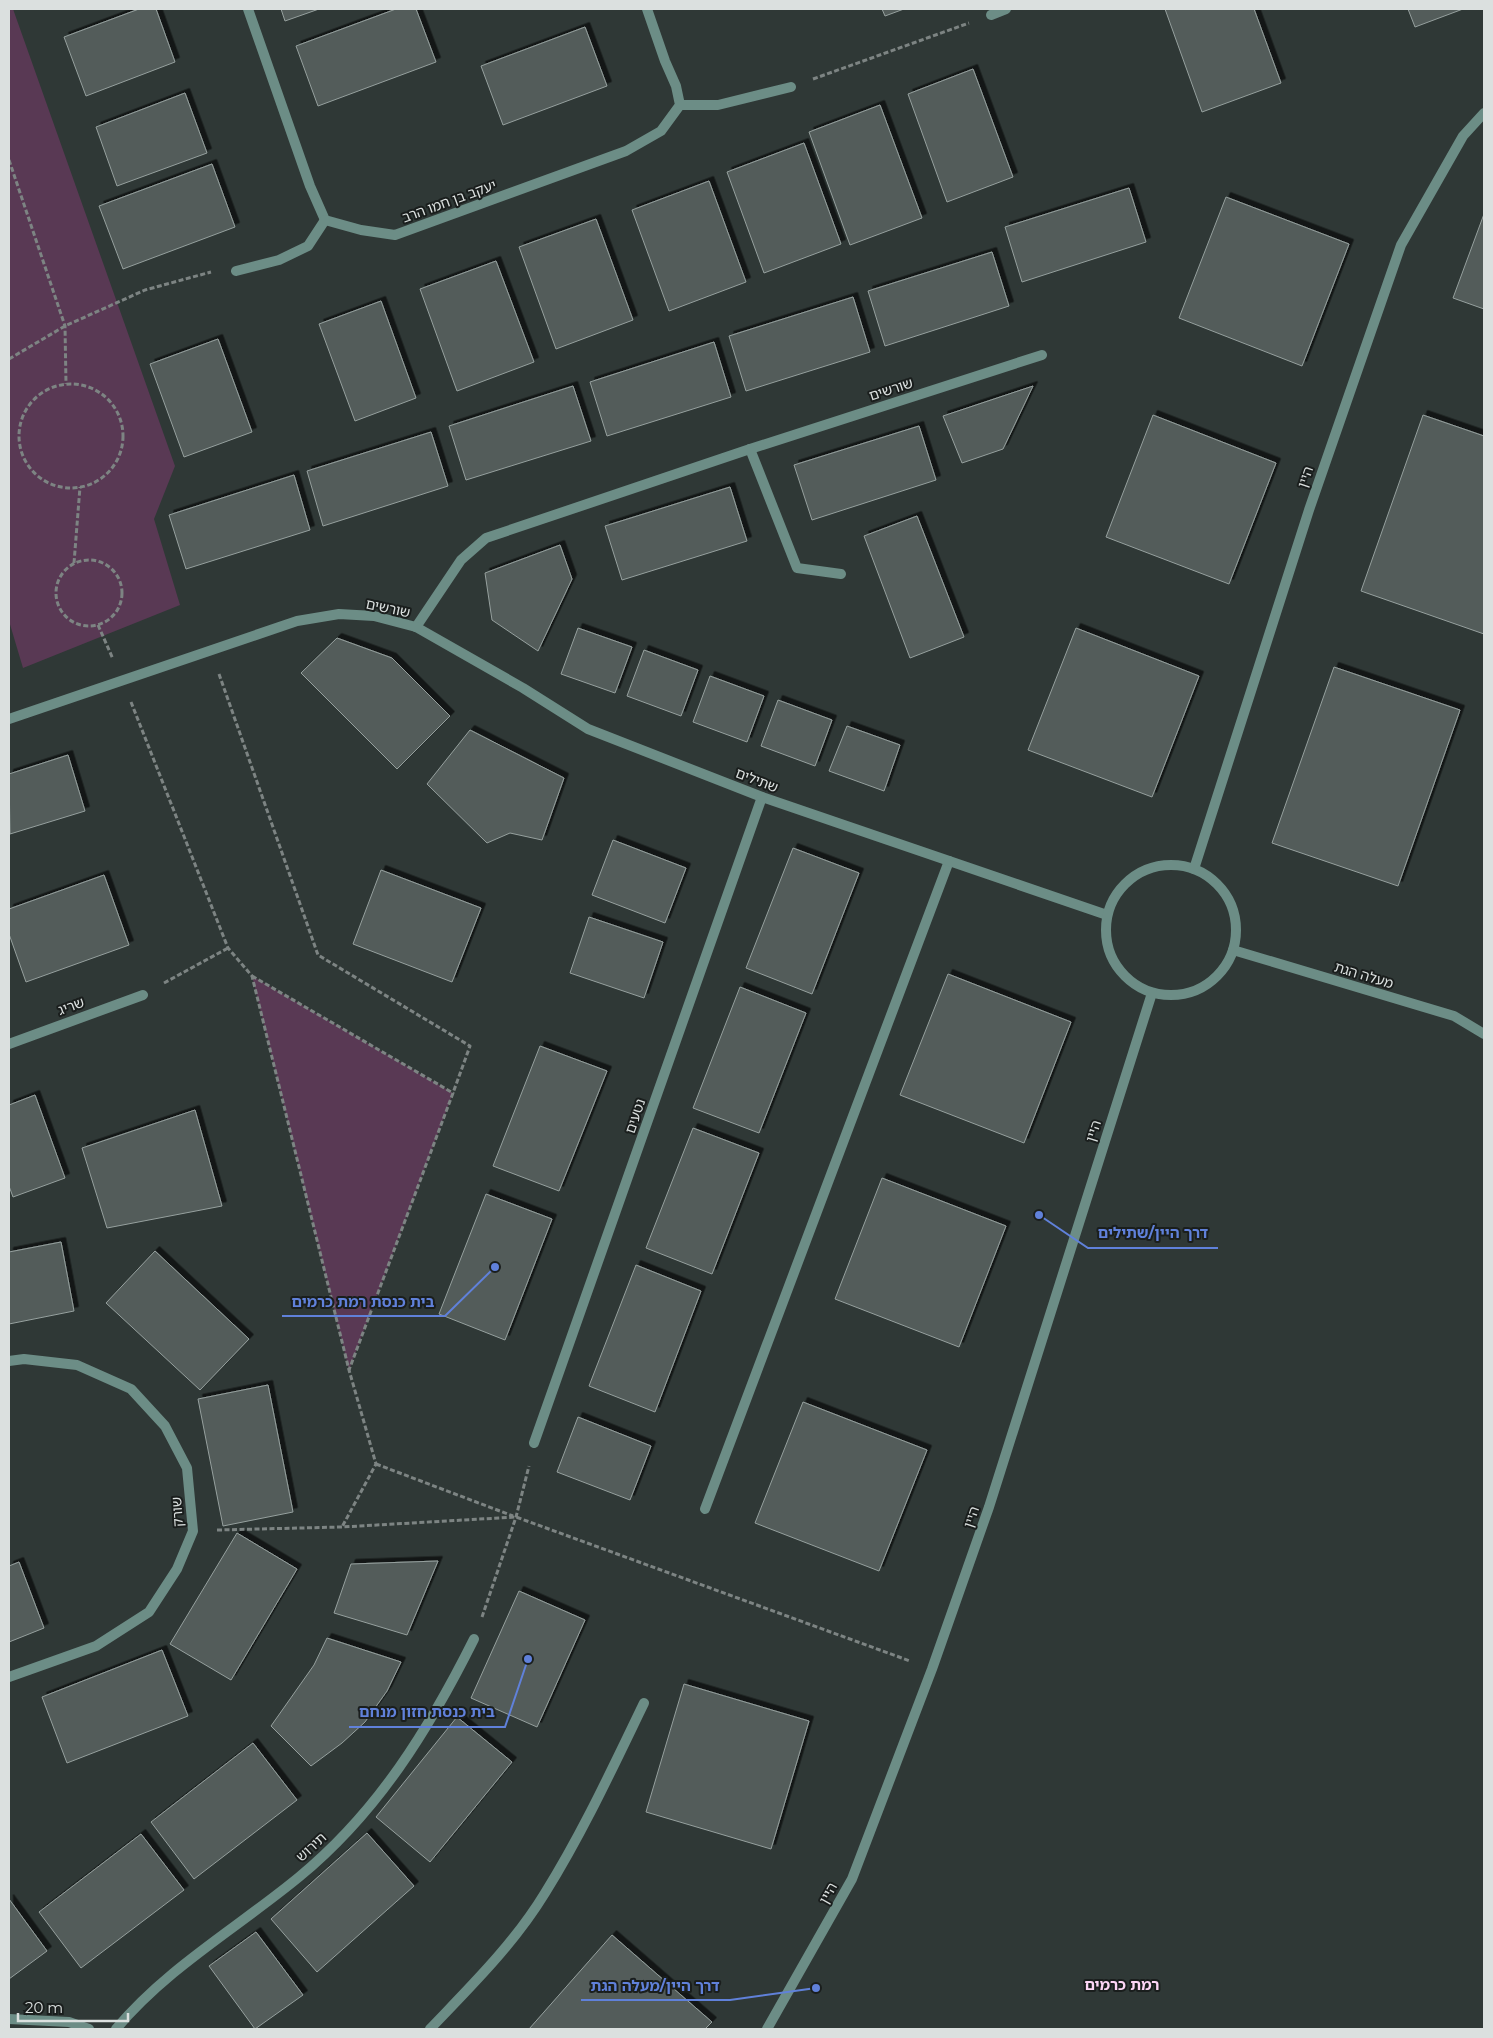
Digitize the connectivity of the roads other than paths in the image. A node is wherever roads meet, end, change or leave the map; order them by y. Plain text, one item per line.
1 (248, 9) edge
2 (647, 9) edge
3 (1006, 9) edge
4 (991, 15) road end
5 (791, 87) road end
6 (680, 106) junction
7 (1484, 113) edge
8 (325, 220) junction
9 (236, 271) road end
10 (1042, 355) dead end
11 (750, 449) junction
12 (841, 574) dead end
13 (416, 628) junction
14 (9, 720) edge
15 (762, 797) junction
16 (949, 861) junction
17 (1194, 869) junction
18 (1107, 915) junction
19 (1233, 950) junction
20 (1152, 993) junction
21 (143, 995) road end
22 (1484, 1034) edge
23 (9, 1044) edge
24 (9, 1361) edge
25 (534, 1443) road end
26 (705, 1509) dead end
27 (474, 1639) road end
28 (9, 1677) edge
29 (644, 1704) dead end
30 (9, 2019) edge
31 (89, 2029) edge
32 (116, 2029) edge
33 (430, 2029) edge
34 (767, 2029) edge

1 - 8 street
2 - 6 street
3 - 4 street
5 - 6 street
6 - 8 street, יעקב בן חמו הרב
7 - 17 street, היין
8 - 9 street
10 - 11 street, שורשים
11 - 12 street
11 - 13 street, שורשים
13 - 14 street, שורשים
13 - 15 street, שתילים
15 - 16 street, שתילים
15 - 25 street, נטעים
16 - 18 street, שתילים
16 - 26 street
17 - 18 street
17 - 19 street
18 - 20 street
19 - 20 street
19 - 22 street, מעלה הגת
20 - 34 street, היין
21 - 23 street, שריג
24 - 28 street, שורק
27 - 32 street, תירוש
29 - 33 street
30 - 31 street

